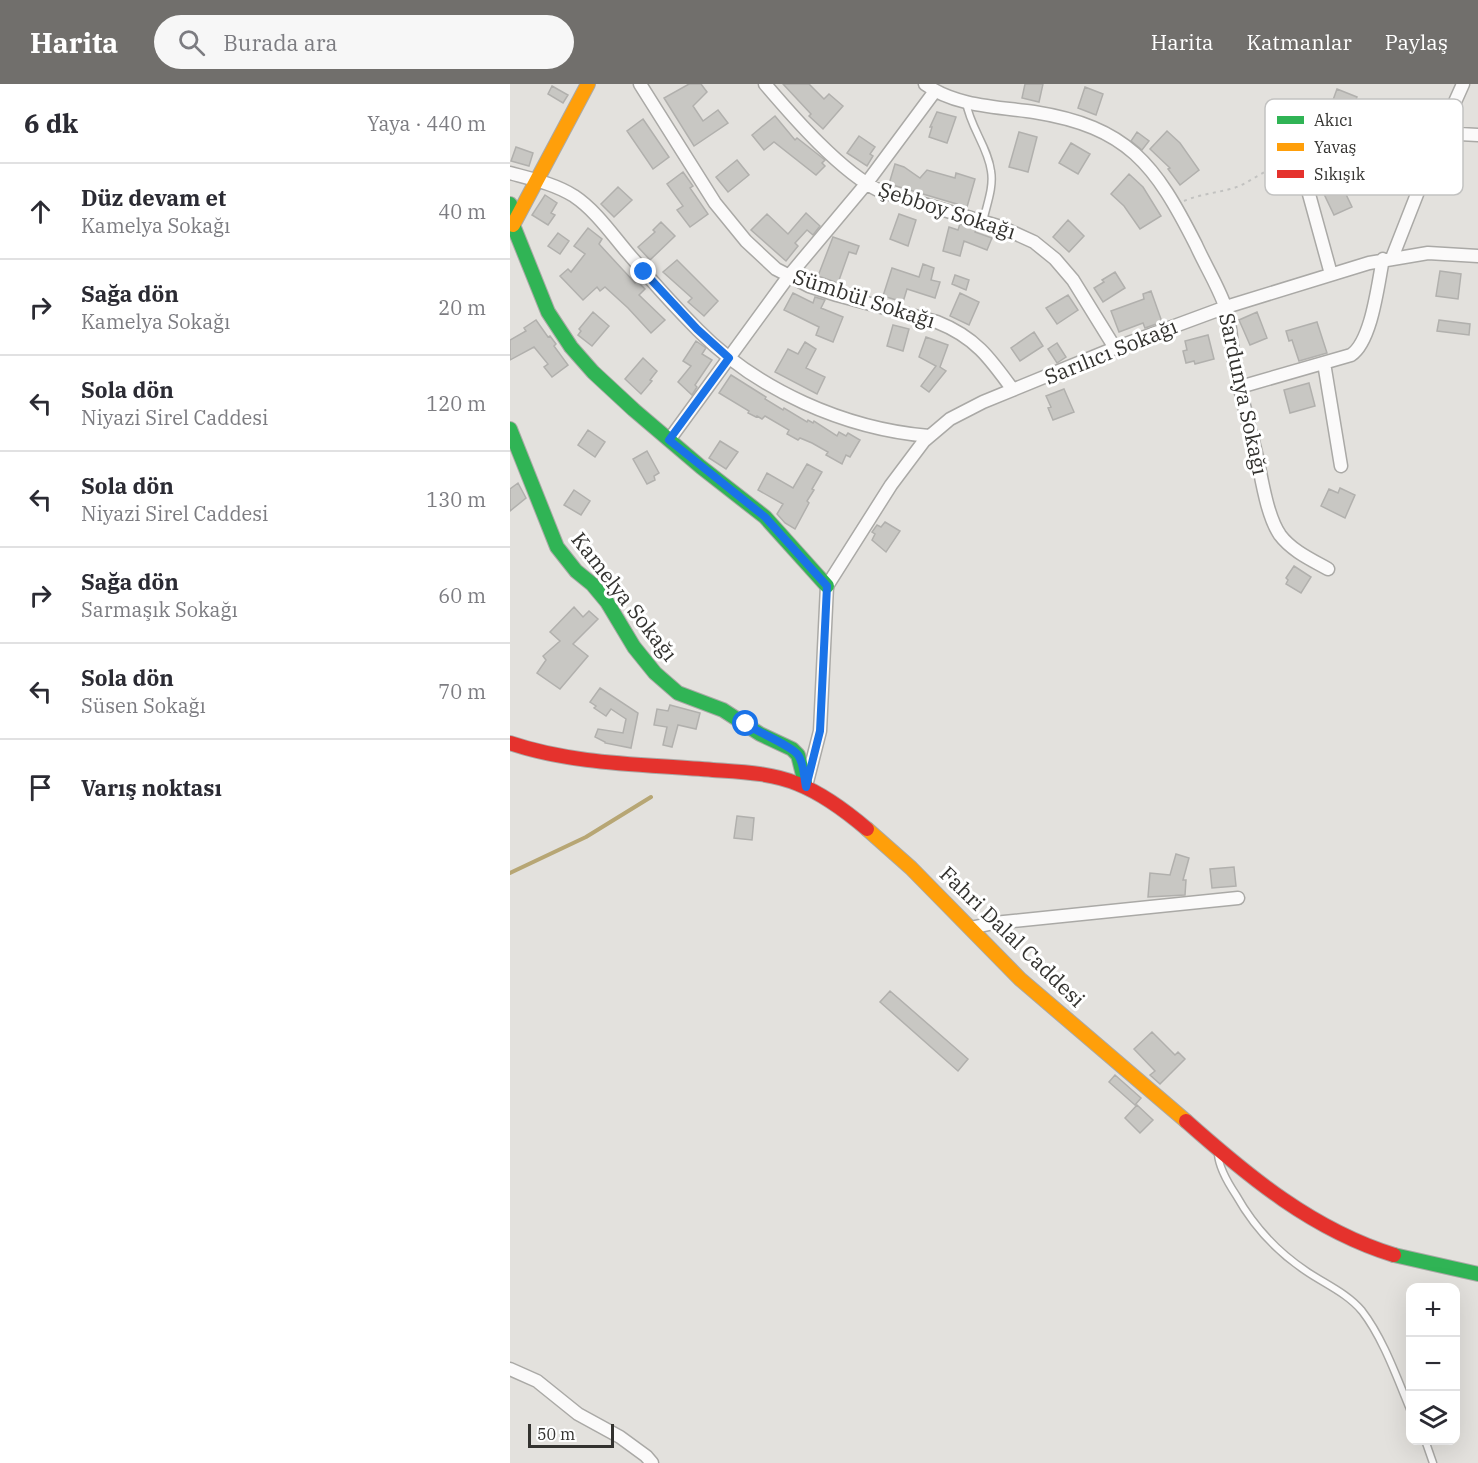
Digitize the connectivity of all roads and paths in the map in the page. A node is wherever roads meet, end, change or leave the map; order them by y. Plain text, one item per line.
1 (588, 84) edge
2 (640, 84) edge
3 (765, 84) edge
4 (1463, 84) edge
5 (930, 88) edge
6 (1456, 99) edge
7 (966, 101) junction
8 (1463, 134) edge
9 (1478, 135) edge
10 (1265, 172) edge
11 (510, 173) edge
12 (537, 181) junction
13 (866, 184) junction
14 (1309, 195) edge
15 (1415, 195) edge
16 (510, 204) edge
17 (1175, 204) junction
18 (983, 222) junction
19 (512, 230) edge
20 (1478, 256) edge
21 (1388, 258) junction
22 (1331, 274) junction
23 (788, 277) junction
24 (1226, 307) junction
25 (1115, 348) junction
26 (729, 358) junction
27 (1324, 363) junction
28 (1240, 387) junction
29 (1013, 390) junction
30 (510, 429) edge
31 (929, 436) junction
32 (669, 440) junction
33 (1341, 466) dead end
34 (1328, 569) dead end
35 (827, 586) junction
36 (510, 743) edge
37 (806, 787) junction
38 (1238, 898) dead end
39 (970, 928) junction
40 (1218, 1149) junction
41 (1478, 1274) edge
42 (510, 1369) edge
43 (1406, 1401) edge
44 (1427, 1445) edge
45 (652, 1463) edge
46 (1433, 1463) edge

1 - 12 street
2 - 23 street, Sümbül Sokağı
3 - 13 street, Şebboy Sokağı
4 - 6 street
5 - 7 street, Sardunya Sokağı
5 - 13 street
7 - 17 street, Sardunya Sokağı
7 - 18 lane
8 - 9 street
10 - 17 path
11 - 12 street
12 - 19 street
12 - 26 street
13 - 18 street, Şebboy Sokağı
13 - 23 street
14 - 22 street
15 - 21 street
16 - 19 street
17 - 24 street, Sardunya Sokağı
18 - 25 street, Şebboy Sokağı
19 - 32 street
20 - 21 street, Sarılıcı Sokağı
21 - 22 street, Sarılıcı Sokağı
21 - 27 street
22 - 24 street, Sarılıcı Sokağı
23 - 26 street
23 - 29 street, Sümbül Sokağı
24 - 25 street, Sarılıcı Sokağı
24 - 28 street, Sardunya Sokağı
25 - 29 street, Sarılıcı Sokağı
26 - 31 street
26 - 32 street
27 - 28 street
27 - 33 street
28 - 34 street, Sardunya Sokağı
29 - 31 street, Sarılıcı Sokağı
30 - 37 street, Kamelya Sokağı
31 - 35 street, Sarılıcı Sokağı
32 - 35 street
35 - 37 street
36 - 37 street, Fahri Dalal Caddesi
37 - 39 street, Fahri Dalal Caddesi
38 - 39 street
39 - 40 street, Fahri Dalal Caddesi
40 - 41 street, Fahri Dalal Caddesi
40 - 43 lane
42 - 45 street
44 - 46 lane

